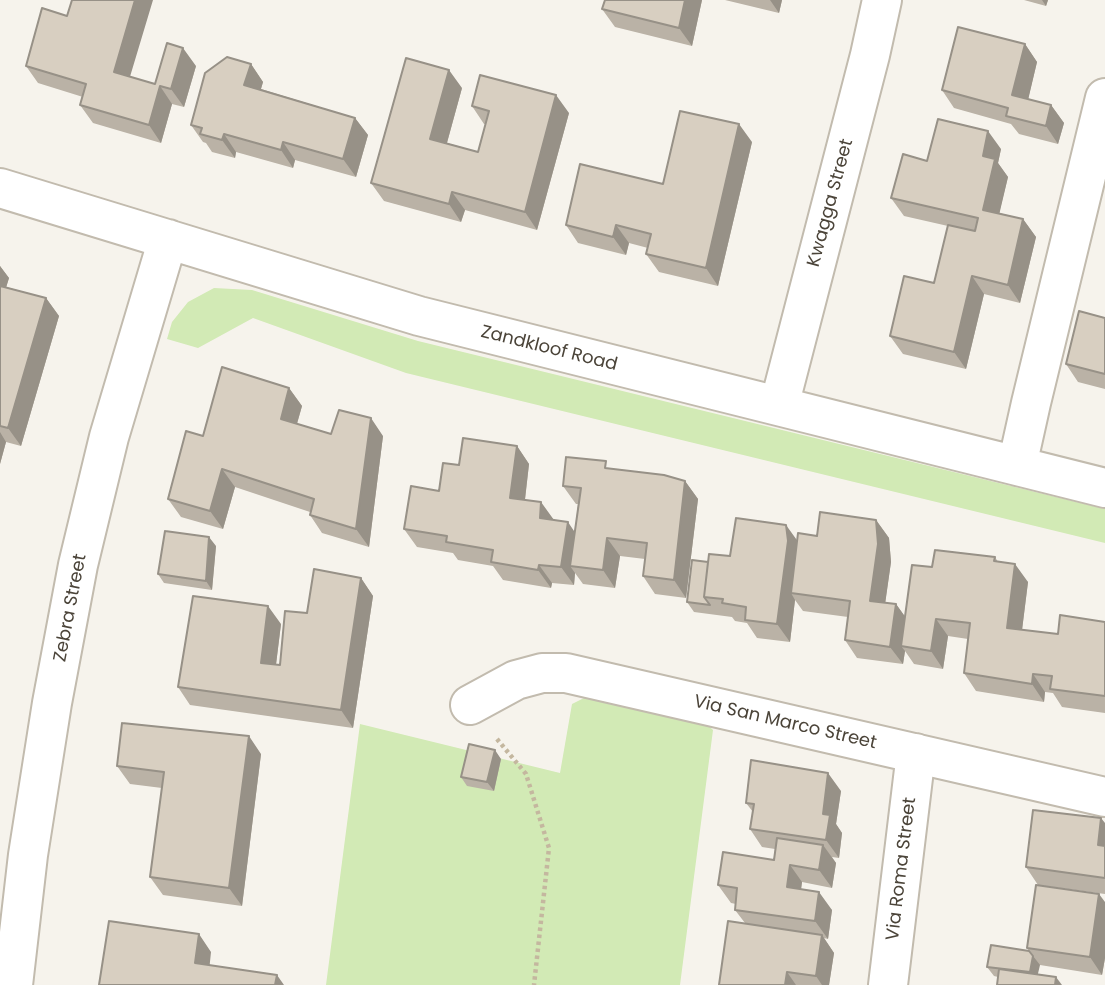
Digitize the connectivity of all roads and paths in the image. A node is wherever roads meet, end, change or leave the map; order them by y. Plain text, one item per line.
1 (882, 0) edge
2 (1105, 98) edge
3 (0, 188) edge
4 (168, 239) junction
5 (779, 406) junction
6 (1017, 466) junction
7 (1105, 488) edge
8 (470, 705) joint
9 (916, 753) junction
10 (1105, 797) edge
11 (14, 853) edge
12 (13, 985) edge
13 (534, 985) edge
14 (888, 985) edge

1 - 5 street, Kwagga Street
2 - 6 street
3 - 4 street, Zandkloof Road
4 - 5 street, Zandkloof Road
4 - 11 street, Zebra Street
5 - 6 street, Zandkloof Road
6 - 7 street, Zandkloof Road
8 - 9 street, Via San Marco Street
8 - 13 path
9 - 10 street, Via San Marco Street
9 - 14 street, Via Roma Street
11 - 12 street, Zebra Street

